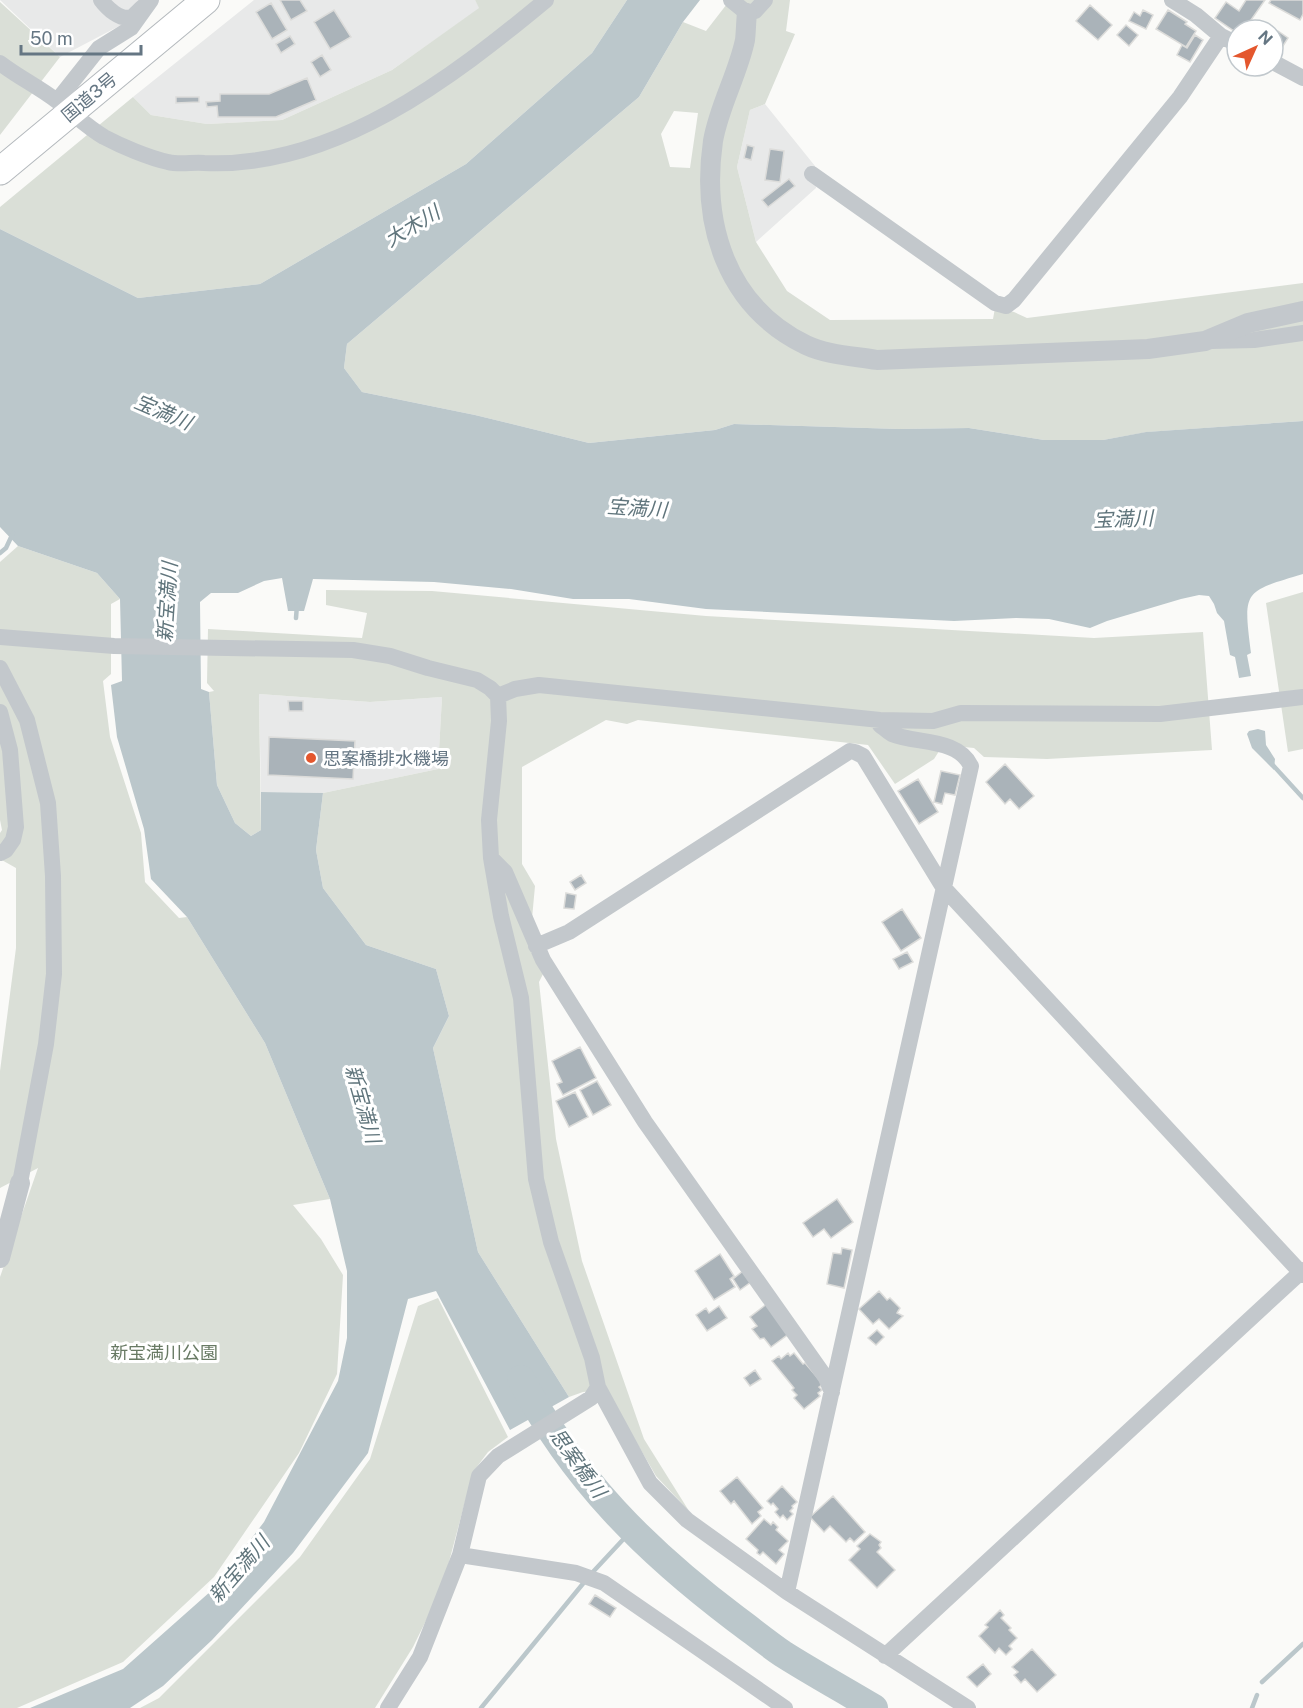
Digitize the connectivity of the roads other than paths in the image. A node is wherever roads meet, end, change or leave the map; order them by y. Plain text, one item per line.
1 (101, 0) edge
2 (206, 0) edge
3 (546, 0) edge
4 (731, 0) edge
5 (765, 0) edge
6 (1172, 0) edge
7 (150, 1) edge
8 (747, 13) junction
9 (1221, 36) junction
10 (1225, 38) edge
11 (0, 63) edge
12 (1285, 68) edge
13 (1303, 78) edge
14 (63, 112) junction
15 (0, 171) edge
16 (812, 174) dead end
17 (1303, 311) edge
18 (1303, 333) edge
19 (1205, 341) junction
20 (0, 637) edge
21 (0, 668) edge
22 (498, 696) junction
23 (1303, 697) edge
24 (0, 712) edge
25 (880, 720) junction
26 (0, 853) edge
27 (491, 858) junction
28 (943, 887) junction
29 (536, 946) junction
30 (20, 1183) joint
31 (0, 1258) edge
32 (1302, 1272) edge
33 (832, 1392) junction
34 (595, 1393) junction
35 (460, 1556) junction
36 (787, 1592) junction
37 (885, 1656) junction
38 (388, 1708) edge
39 (785, 1708) edge
40 (968, 1708) edge

1 - 7 street
2 - 14 highway, 国道3号
3 - 14 street
4 - 8 street
5 - 8 street
6 - 9 street
7 - 14 street
8 - 19 street
9 - 10 street
9 - 16 street
11 - 14 street
12 - 13 street
14 - 15 highway, 国道3号
17 - 19 street
18 - 19 street
20 - 22 street
21 - 30 street
22 - 25 street
22 - 27 street
23 - 25 street
24 - 26 street
25 - 28 street
27 - 29 street
27 - 34 street
28 - 29 street
28 - 32 street
28 - 33 street
29 - 33 street
30 - 31 street
32 - 37 street
33 - 36 street
34 - 35 street
34 - 36 street
35 - 38 street
35 - 39 street
36 - 37 street
37 - 40 street

